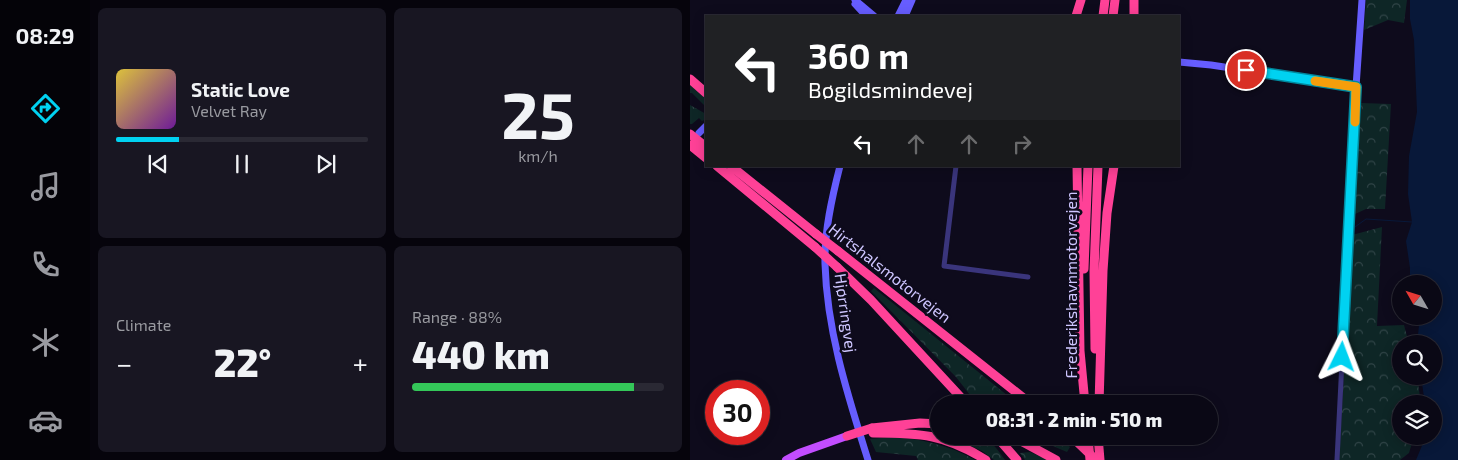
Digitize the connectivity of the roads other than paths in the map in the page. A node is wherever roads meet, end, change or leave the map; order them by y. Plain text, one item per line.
1 (854, 0) edge
2 (906, 0) edge
3 (912, 0) edge
4 (1081, 0) edge
5 (1106, 0) edge
6 (1115, 0) edge
7 (1134, 0) edge
8 (1362, 0) edge
9 (865, 15) edge
10 (873, 15) edge
11 (898, 15) edge
12 (905, 15) edge
13 (1076, 15) edge
14 (1103, 15) edge
15 (1113, 15) edge
16 (1134, 15) edge
17 (1180, 62) edge
18 (690, 79) edge
19 (1356, 87) junction
20 (705, 91) edge
21 (705, 127) edge
22 (694, 134) edge
23 (690, 145) edge
24 (705, 146) edge
25 (705, 157) edge
26 (718, 167) edge
27 (732, 167) edge
28 (840, 167) edge
29 (956, 167) edge
30 (1076, 167) edge
31 (1088, 167) edge
32 (1098, 167) edge
33 (1114, 167) edge
34 (1028, 277) dead end
35 (959, 395) edge
36 (1020, 395) edge
37 (1085, 395) edge
38 (1086, 395) edge
39 (1098, 395) edge
40 (1098, 395) edge
41 (930, 424) edge
42 (873, 430) junction
43 (845, 437) joint
44 (1004, 445) edge
45 (1028, 445) edge
46 (1081, 445) edge
47 (1089, 445) edge
48 (1098, 445) edge
49 (786, 460) edge
50 (868, 460) edge
51 (986, 460) edge
52 (1017, 460) edge
53 (1056, 460) edge
54 (1090, 460) edge
55 (1098, 460) edge
56 (1337, 460) edge

1 - 9 main road
1 - 10 main road
2 - 11 main road
3 - 12 main road
4 - 13 highway
5 - 14 highway
6 - 15 highway
7 - 16 highway
8 - 19 main road
17 - 19 main road
18 - 20 highway
19 - 56 street
21 - 22 main road
22 - 24 highway
23 - 25 highway
26 - 35 highway, Hirtshalsmotorvejen, bridge
27 - 36 highway, Hirtshalsmotorvejen, bridge
28 - 50 main road, Hjørringvej
29 - 34 street
30 - 37 highway
31 - 38 highway, Frederikshavnmotorvejen
32 - 39 highway, Frederikshavnmotorvejen
33 - 40 highway
41 - 42 highway
42 - 43 highway, bridge
42 - 51 highway
43 - 49 main road
44 - 52 highway
45 - 53 highway
46 - 55 highway, bridge
47 - 54 highway
48 - 55 highway

